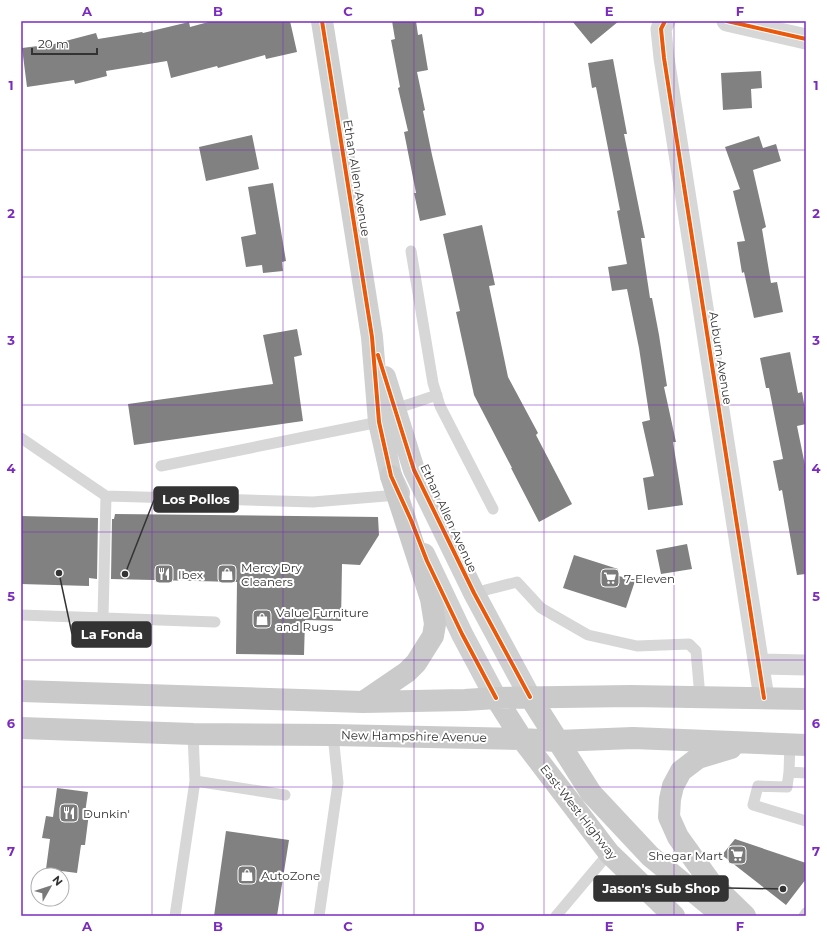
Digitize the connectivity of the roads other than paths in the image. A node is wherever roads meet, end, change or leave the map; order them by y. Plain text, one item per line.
1 (322, 21) edge
2 (665, 21) edge
3 (728, 21) edge
4 (806, 39) edge
5 (411, 251) dead end
6 (437, 395) junction
7 (387, 416) junction
8 (21, 438) edge
9 (162, 466) dead end
10 (395, 486) junction
11 (106, 496) junction
12 (493, 508) dead end
13 (474, 593) junction
14 (21, 615) edge
15 (103, 617) junction
16 (215, 622) dead end
17 (759, 664) junction
18 (806, 665) edge
19 (21, 691) edge
20 (530, 697) junction
21 (700, 697) junction
22 (496, 698) junction
23 (764, 698) junction
24 (806, 699) edge
25 (362, 702) junction
26 (21, 728) edge
27 (193, 734) junction
28 (333, 735) junction
29 (522, 738) junction
30 (557, 741) junction
31 (750, 743) junction
32 (798, 745) edge
33 (789, 772) junction
34 (806, 773) edge
35 (195, 781) junction
36 (284, 795) dead end
37 (806, 821) edge
38 (609, 853) junction
39 (806, 913) edge
40 (175, 916) edge
41 (319, 916) edge
42 (556, 916) edge
43 (674, 916) edge
44 (723, 916) edge
45 (745, 916) edge
46 (804, 916) edge

1 - 7 main road, Ethan Allen Avenue
2 - 17 street, Auburn Avenue
3 - 4 street
5 - 6 lane
6 - 7 lane
6 - 12 lane
7 - 9 lane
7 - 10 main road, Ethan Allen Avenue
7 - 13 main road, Ethan Allen Avenue
8 - 11 lane
10 - 11 lane
10 - 22 main road, Ethan Allen Avenue
10 - 25 main road
11 - 15 lane
13 - 20 main road, Ethan Allen Avenue
13 - 21 lane
14 - 15 lane
15 - 16 lane
17 - 18 street
17 - 23 street, Auburn Avenue
19 - 25 main road
20 - 21 main road
20 - 22 main road
20 - 30 main road, East-West Highway
21 - 23 main road
22 - 25 main road
22 - 29 main road, East-West Highway
23 - 24 main road
26 - 27 main road, New Hampshire Avenue
27 - 28 main road, New Hampshire Avenue
27 - 35 lane
28 - 29 main road, New Hampshire Avenue
28 - 41 lane
29 - 30 main road, New Hampshire Avenue
29 - 38 main road, East-West Highway
30 - 31 main road, New Hampshire Avenue
30 - 44 main road, East-West Highway
31 - 32 main road, New Hampshire Avenue
31 - 45 main road
32 - 33 lane
33 - 34 lane
33 - 37 lane
35 - 36 lane
35 - 40 lane
38 - 42 lane
38 - 43 main road, East-West Highway
39 - 46 lane

